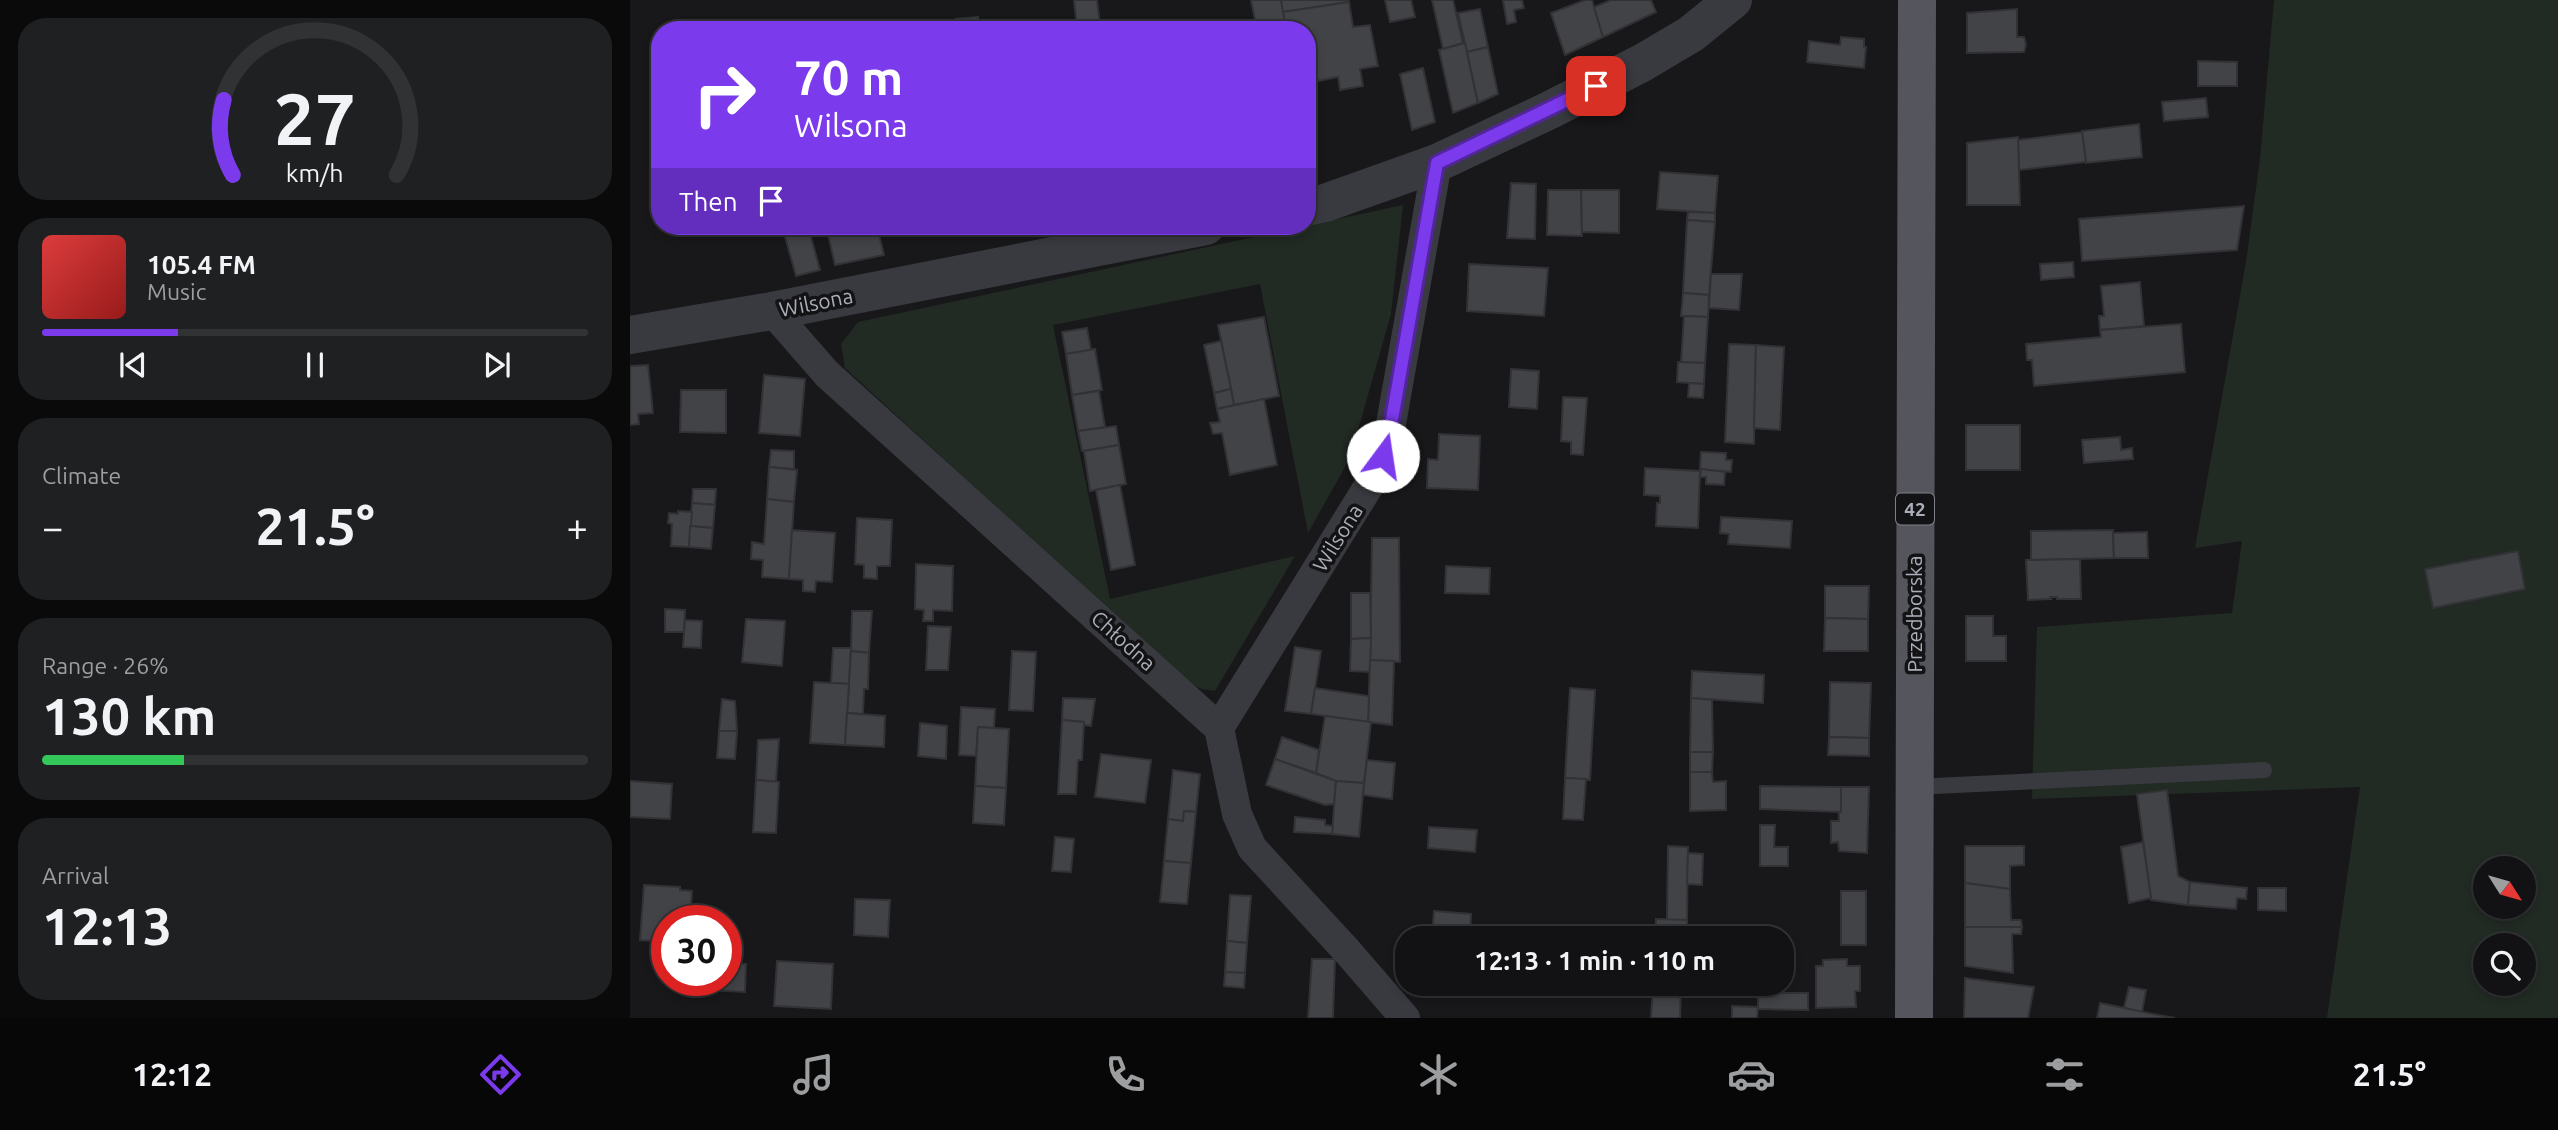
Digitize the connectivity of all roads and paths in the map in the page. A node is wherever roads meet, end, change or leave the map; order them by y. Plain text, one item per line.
1 (1733, 0) edge
2 (1917, 0) edge
3 (1437, 163) junction
4 (1316, 205) edge
5 (1160, 235) edge
6 (772, 311) junction
7 (630, 335) edge
8 (1219, 728) junction
9 (2264, 770) dead end
10 (1914, 787) junction
11 (1405, 1018) edge
12 (1914, 1018) edge

1 - 3 street
2 - 10 main road, Przedborska / 42
3 - 4 street
3 - 8 street, Wilsona
5 - 6 street, Wilsona
6 - 7 street, Wilsona
6 - 8 street, Chłodna
8 - 11 street
9 - 10 lane
10 - 12 main road, Przedborska / 42

